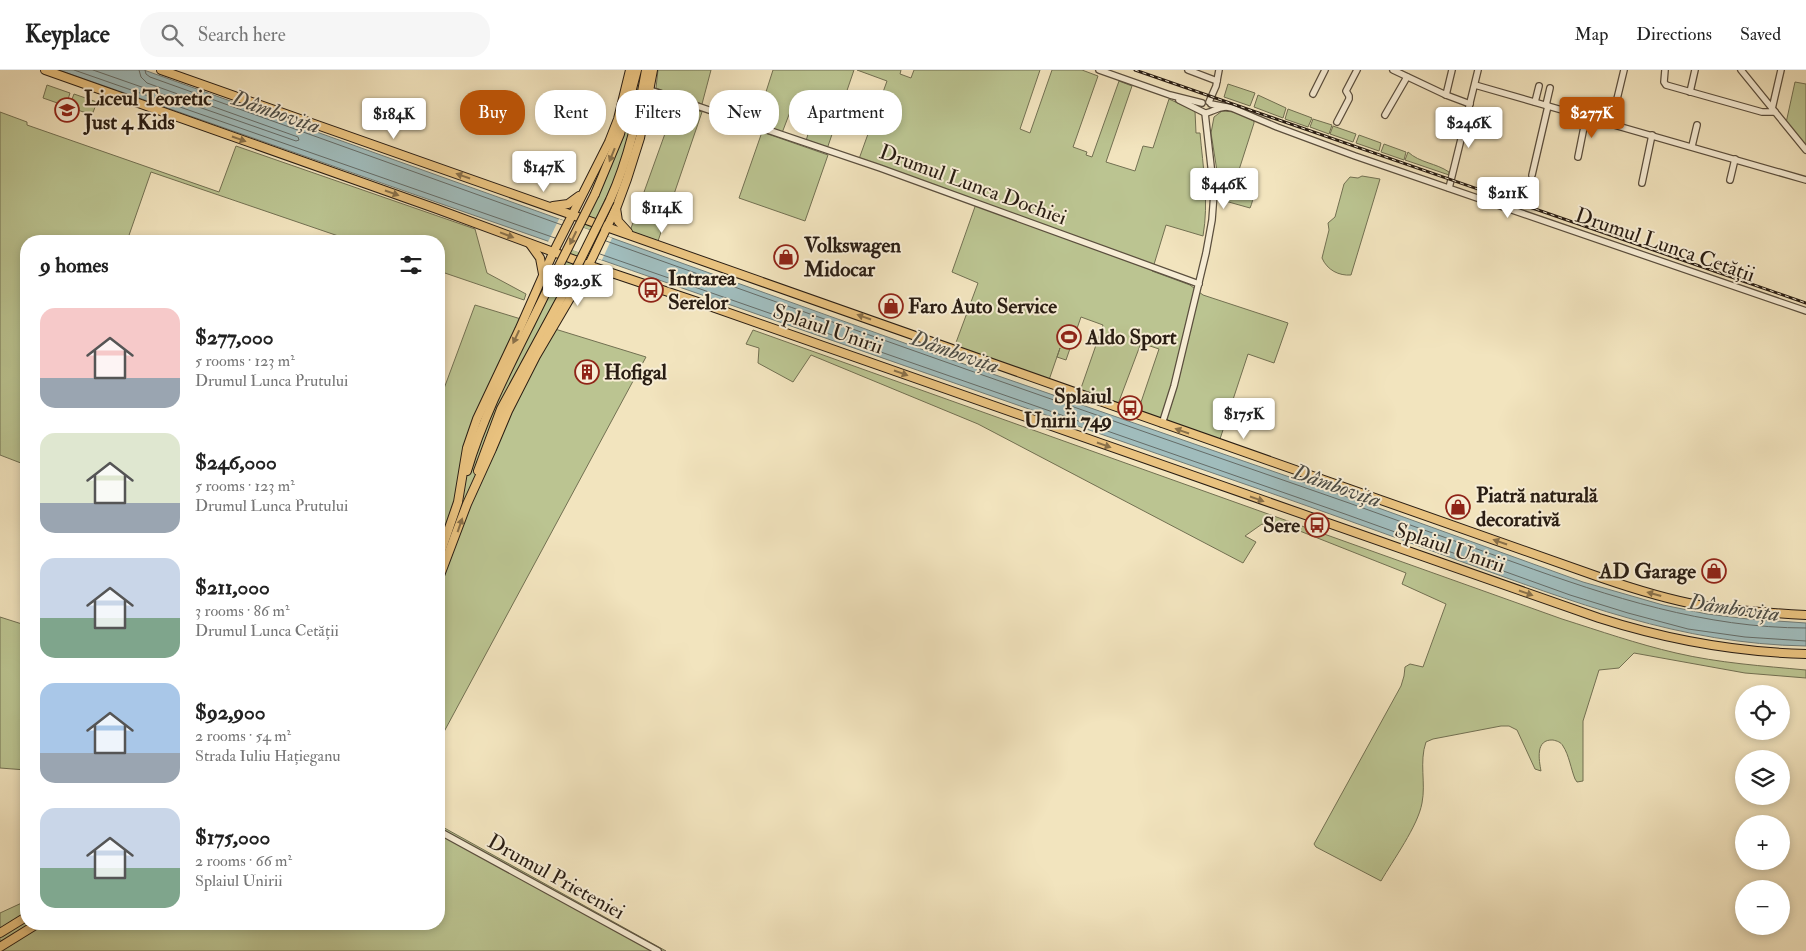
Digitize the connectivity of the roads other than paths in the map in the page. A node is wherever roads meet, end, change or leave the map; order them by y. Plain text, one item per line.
1 (45, 70) edge
2 (161, 70) edge
3 (630, 70) edge
4 (637, 70) edge
5 (646, 70) edge
6 (653, 70) edge
7 (1100, 70) edge
8 (1188, 70) edge
9 (1219, 70) edge
10 (1325, 70) edge
11 (1357, 70) edge
12 (1393, 70) edge
13 (1452, 70) edge
14 (1478, 70) edge
15 (1624, 70) edge
16 (1665, 70) edge
17 (1695, 70) edge
18 (1742, 70) edge
19 (1781, 70) edge
20 (1407, 77) junction
21 (1217, 81) junction
22 (1475, 85) junction
23 (1540, 86) dead end
24 (1550, 88) dead end
25 (650, 90) edge
26 (1690, 92) junction
27 (1313, 94) dead end
28 (1446, 95) junction
29 (1617, 99) dead end
30 (1535, 102) junction
31 (1470, 104) junction
32 (1547, 105) junction
33 (699, 107) edge
34 (1207, 108) junction
35 (1773, 111) junction
36 (1385, 115) dead end
37 (1586, 116) junction
38 (1337, 122) dead end
39 (1697, 125) dead end
40 (640, 135) edge
41 (1652, 135) junction
42 (1692, 146) junction
43 (1806, 150) edge
44 (1578, 157) dead end
45 (1735, 159) junction
46 (1532, 175) dead end
47 (1730, 180) dead end
48 (1806, 180) edge
49 (1642, 183) dead end
50 (1449, 188) junction
51 (586, 189) junction
52 (548, 206) junction
53 (616, 206) junction
54 (572, 214) junction
55 (607, 227) junction
56 (632, 235) junction
57 (529, 244) junction
58 (553, 252) junction
59 (589, 265) junction
60 (543, 276) junction
61 (624, 277) junction
62 (1199, 284) junction
63 (577, 288) junction
64 (1806, 311) edge
65 (1162, 424) junction
66 (458, 502) junction
67 (467, 504) junction
68 (445, 540) edge
69 (445, 562) edge
70 (1806, 615) edge
71 (1806, 654) edge
72 (445, 834) edge
73 (20, 920) edge
74 (14, 924) junction
75 (27, 930) edge
76 (0, 933) edge
77 (20, 934) junction
78 (0, 946) edge
79 (658, 951) edge

1 -> 57 main road, Splaiul Unirii
52 -> 2 main road, Splaiul Unirii
3 - 51 main road
4 -> 66 main road, bridge
5 - 67 main road, bridge
6 - 25 main road
7 - 34 street, Drumul Lunca Cetății
8 - 21 street
9 - 21 street
10 - 27 street
11 - 38 street
12 - 20 street
13 - 28 street
14 - 22 street
15 - 29 street
16 - 26 street
17 - 26 street
18 - 35 street
19 - 35 street
20 - 28 street
20 - 36 street
21 - 34 street
22 - 30 street
22 - 31 street
23 - 30 street
24 - 32 street
26 - 35 street
28 - 31 street
30 - 32 street
31 - 50 street
32 - 37 street
32 - 46 street
33 - 62 street, Drumul Lunca Dochiei
34 - 50 street, Drumul Lunca Cetății
34 - 62 street
35 - 43 street
37 - 41 street
37 - 44 street
39 - 42 street
40 - 53 main road
41 - 42 street
41 - 49 street
42 - 45 street
45 - 47 street
45 - 48 street
50 - 64 street, Drumul Lunca Cetății
51 - 52 main road
51 - 54 main road
52 - 54 main road, Splaiul Unirii
53 - 55 main road
53 - 56 main road
54 - 55 main road, Splaiul Unirii
54 - 58 main road
55 - 56 main road, Splaiul Unirii
55 - 59 main road
65 -> 56 main road, Splaiul Unirii
57 - 58 main road, Splaiul Unirii
57 - 60 main road
58 - 59 main road, Splaiul Unirii
58 - 60 main road
59 - 61 main road, Splaiul Unirii
59 - 63 main road
60 -> 66 main road
61 - 63 main road
61 -> 71 main road, Splaiul Unirii
62 - 65 street
63 - 67 main road
70 -> 65 main road, Splaiul Unirii
66 - 68 main road
69 -> 67 main road
72 - 79 street, Drumul Prieteniei
73 - 74 main road
74 - 76 main road
74 - 77 main road
75 - 77 main road
77 - 78 main road

